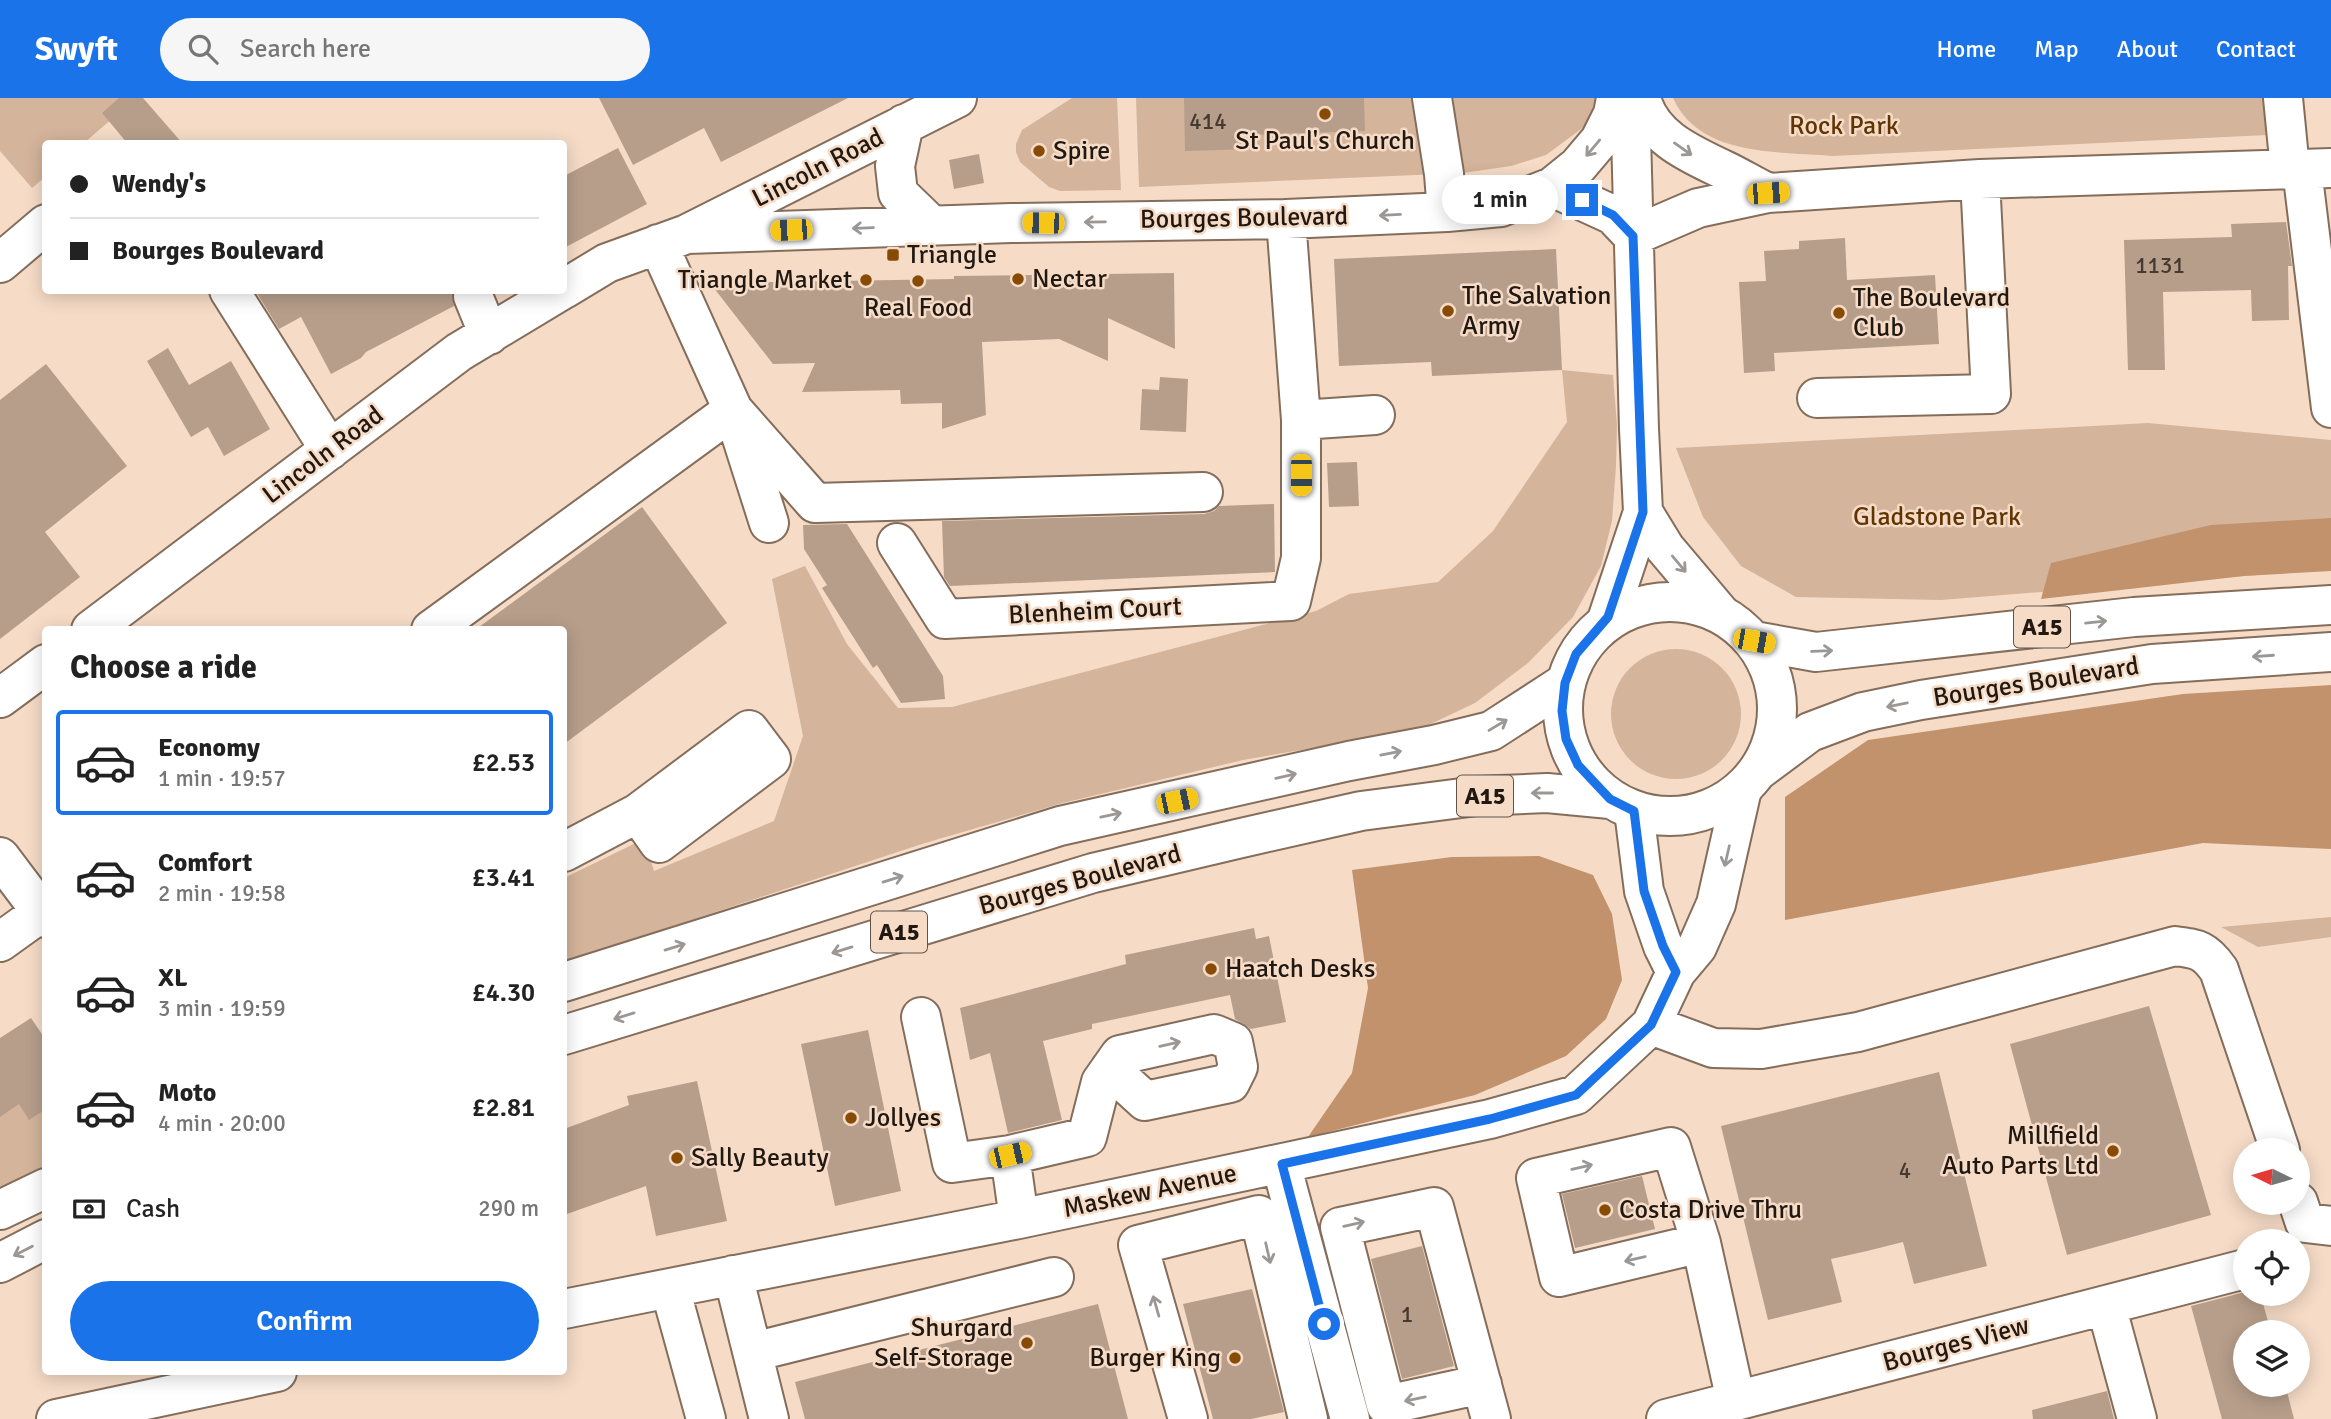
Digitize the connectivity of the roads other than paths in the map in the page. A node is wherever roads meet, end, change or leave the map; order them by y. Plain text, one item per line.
1 (957, 98) edge
2 (1432, 98) edge
3 (1616, 98) edge
4 (1630, 98) edge
5 (1641, 98) edge
6 (2283, 98) edge
7 (908, 111) edge
8 (2308, 169) edge
9 (1980, 179) junction
10 (1552, 187) junction
11 (1768, 193) junction
12 (1447, 212) junction
13 (1286, 219) junction
14 (932, 225) junction
15 (42, 227) edge
16 (1633, 236) junction
17 (673, 239) junction
18 (0, 262) edge
19 (607, 263) junction
20 (567, 288) edge
21 (232, 294) edge
22 (556, 294) edge
23 (473, 296) dead end
24 (489, 335) junction
25 (1817, 398) dead end
26 (2331, 408) edge
27 (733, 411) junction
28 (1375, 415) dead end
29 (1301, 420) junction
30 (330, 450) junction
31 (1203, 492) dead end
32 (1643, 512) junction
33 (768, 523) dead end
34 (897, 543) dead end
35 (2331, 605) edge
36 (1719, 612) junction
37 (1608, 617) junction
38 (96, 626) edge
39 (437, 626) edge
40 (1754, 641) junction
41 (2331, 652) edge
42 (42, 667) edge
43 (1565, 683) junction
44 (0, 698) edge
45 (1750, 780) junction
46 (1622, 805) junction
47 (638, 813) dead end
48 (567, 850) edge
49 (0, 857) edge
50 (42, 910) edge
51 (42, 914) edge
52 (0, 942) edge
53 (1676, 972) junction
54 (567, 981) edge
55 (921, 1017) dead end
56 (1651, 1025) junction
57 (567, 1034) edge
58 (1110, 1069) dead end
59 (2276, 1138) edge
60 (1010, 1155) junction
61 (1282, 1164) junction
62 (42, 1190) edge
63 (0, 1210) edge
64 (2302, 1215) edge
65 (1018, 1219) junction
66 (2331, 1226) edge
67 (42, 1241) edge
68 (1701, 1243) junction
69 (0, 1263) edge
70 (2233, 1272) edge
71 (733, 1275) junction
72 (1054, 1278) dead end
73 (670, 1288) junction
74 (2106, 1305) junction
75 (567, 1308) edge
76 (753, 1352) junction
77 (263, 1375) edge
78 (1736, 1401) junction
79 (1486, 1402) edge
80 (56, 1419) edge
81 (706, 1419) edge
82 (769, 1419) edge
83 (1188, 1419) edge
84 (1308, 1419) edge
85 (1350, 1419) edge
86 (1666, 1419) edge
87 (2137, 1419) edge

1 - 7 street, Lincoln Road
2 - 12 street
3 -> 10 street, Bourges Boulevard
4 - 16 street
5 -> 11 street
6 - 8 street
7 - 14 street
7 - 17 street, Lincoln Road
7 - 19 street
8 - 9 street
8 - 26 street
9 - 11 street
9 - 25 street
10 - 12 street, Bourges Boulevard
10 - 16 street
11 - 16 street
12 -> 13 street, Bourges Boulevard
13 -> 14 street, Bourges Boulevard
13 - 29 street
14 -> 17 street, Bourges Boulevard
15 - 18 street
16 - 32 street
17 - 19 street, Lincoln Road
17 - 27 street
19 - 20 street, Lincoln Road
21 - 30 street
22 - 24 street, Lincoln Road
23 - 24 street
24 - 30 street, Lincoln Road
27 - 31 street
27 - 33 street
27 - 39 street
28 - 29 street
29 - 34 street, Blenheim Court
30 - 38 street, Lincoln Road
32 -> 36 street
32 - 37 street
40 -> 35 street, Bourges Boulevard / A15
36 - 37 street
36 - 40 street
37 - 43 street
40 - 45 street
41 -> 45 street, Bourges Boulevard / A15
42 - 44 street
43 - 46 street
54 -> 43 street, Bourges Boulevard / A15
45 - 46 street
45 -> 53 street, Maskew Avenue
46 - 53 street
46 -> 57 street, Bourges Boulevard / A15
47 - 48 street
49 - 50 street
51 - 52 street
53 - 56 street, Maskew Avenue
55 - 60 street
56 - 59 street
56 - 61 street, Maskew Avenue
58 - 60 street
60 - 65 street
61 - 65 street, Maskew Avenue
61 - 85 street
62 - 63 street
64 - 66 street
65 - 71 street, Maskew Avenue
67 -> 69 street
68 -> 68 street
68 - 78 street
70 - 74 street, Bourges View
71 - 73 street, Maskew Avenue
71 - 76 street
72 - 76 street
73 - 75 street, Maskew Avenue
73 - 81 street
74 - 78 street, Bourges View
74 - 87 street
76 - 82 street
77 - 80 street
78 - 86 street, Bourges View
79 -> 79 street
83 -> 84 street

